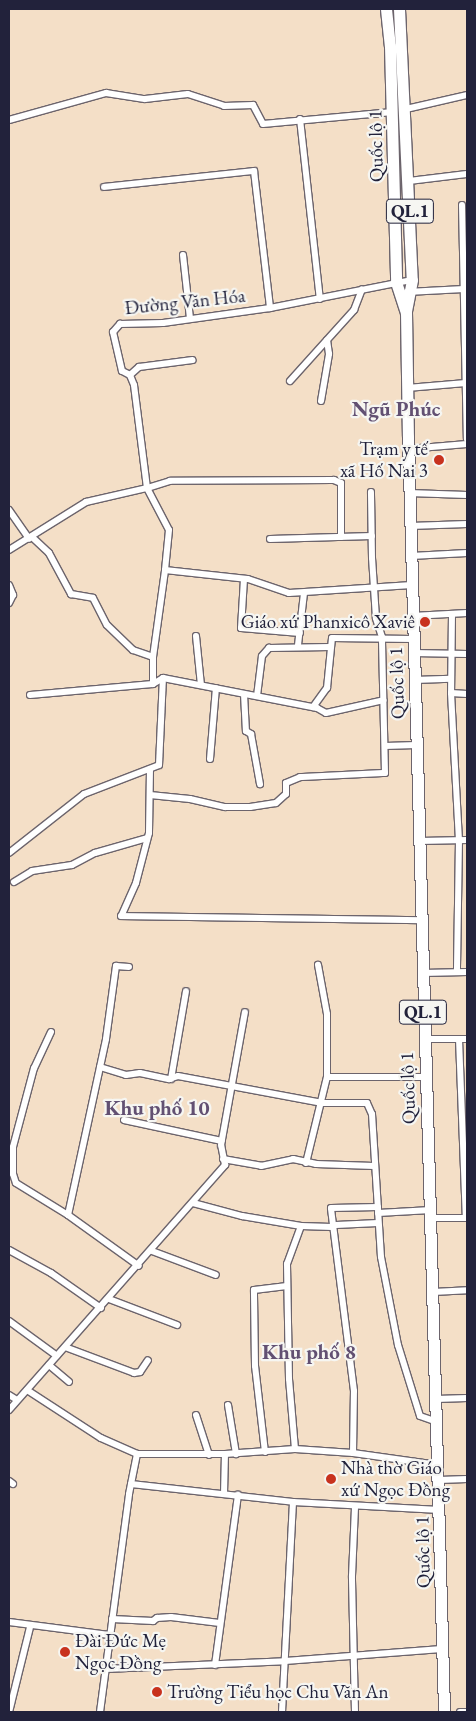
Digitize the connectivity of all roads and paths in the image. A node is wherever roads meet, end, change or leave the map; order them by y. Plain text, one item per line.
1 (386, 9) edge
2 (400, 9) edge
3 (467, 94) edge
4 (406, 109) junction
5 (392, 112) junction
6 (300, 119) junction
7 (9, 120) edge
8 (467, 174) edge
9 (409, 181) junction
10 (104, 187) dead end
11 (462, 205) dead end
12 (183, 255) dead end
13 (465, 285) edge
14 (404, 286) junction
15 (362, 289) junction
16 (320, 298) junction
17 (270, 308) junction
18 (190, 318) junction
19 (327, 340) junction
20 (193, 360) dead end
21 (130, 375) junction
22 (466, 379) edge
23 (290, 381) dead end
24 (407, 388) junction
25 (321, 401) dead end
26 (467, 439) edge
27 (467, 444) edge
28 (408, 448) junction
29 (147, 488) junction
30 (371, 492) dead end
31 (409, 493) junction
32 (467, 494) edge
33 (9, 510) edge
34 (467, 524) edge
35 (410, 526) junction
36 (372, 536) junction
37 (341, 537) junction
38 (30, 538) junction
39 (270, 538) dead end
40 (9, 550) edge
41 (467, 553) edge
42 (411, 556) junction
43 (165, 570) junction
44 (244, 579) junction
45 (9, 585) edge
46 (412, 585) junction
47 (374, 588) junction
48 (304, 593) junction
49 (9, 603) edge
50 (452, 614) junction
51 (467, 614) edge
52 (412, 616) junction
53 (284, 632) junction
54 (300, 633) junction
55 (196, 636) dead end
56 (382, 638) junction
57 (413, 638) junction
58 (282, 645) junction
59 (298, 645) junction
60 (330, 648) junction
61 (413, 653) junction
62 (452, 654) junction
63 (467, 654) edge
64 (153, 657) junction
65 (164, 678) junction
66 (451, 679) junction
67 (414, 680) junction
68 (153, 684) junction
69 (201, 685) junction
70 (216, 688) junction
71 (451, 693) junction
72 (244, 694) junction
73 (467, 694) edge
74 (30, 695) dead end
75 (257, 696) junction
76 (384, 700) junction
77 (313, 707) junction
78 (385, 746) junction
79 (416, 746) junction
80 (210, 759) dead end
81 (150, 769) junction
82 (260, 784) dead end
83 (150, 795) junction
84 (147, 838) junction
85 (459, 840) junction
86 (467, 840) edge
87 (418, 841) junction
88 (9, 853) edge
89 (14, 882) dead end
90 (421, 920) junction
91 (318, 965) dead end
92 (129, 967) dead end
93 (457, 972) junction
94 (467, 972) edge
95 (422, 973) junction
96 (186, 991) dead end
97 (245, 1012) dead end
98 (51, 1032) dead end
99 (424, 1039) junction
100 (459, 1039) junction
101 (467, 1039) edge
102 (100, 1067) junction
103 (326, 1077) junction
104 (425, 1077) junction
105 (171, 1079) junction
106 (464, 1086) edge
107 (232, 1088) junction
108 (464, 1102) edge
109 (322, 1103) junction
110 (124, 1120) dead end
111 (465, 1140) edge
112 (222, 1141) junction
113 (11, 1146) edge
114 (223, 1159) junction
115 (306, 1163) junction
116 (374, 1166) junction
117 (11, 1174) edge
118 (193, 1203) junction
119 (378, 1210) junction
120 (431, 1214) junction
121 (68, 1215) junction
122 (466, 1218) edge
123 (378, 1224) junction
124 (301, 1226) junction
125 (334, 1226) junction
126 (9, 1250) edge
127 (152, 1250) junction
128 (139, 1266) junction
129 (216, 1275) dead end
130 (287, 1286) junction
131 (467, 1290) edge
132 (433, 1292) junction
133 (109, 1299) junction
134 (101, 1308) junction
135 (9, 1321) edge
136 (177, 1325) dead end
137 (66, 1347) junction
138 (58, 1356) junction
139 (148, 1360) dead end
140 (49, 1366) junction
141 (69, 1382) dead end
142 (27, 1390) junction
143 (9, 1395) edge
144 (467, 1398) edge
145 (436, 1399) junction
146 (17, 1400) junction
147 (228, 1404) dead end
148 (9, 1410) edge
149 (196, 1415) dead end
150 (436, 1422) junction
151 (296, 1449) junction
152 (265, 1452) junction
153 (353, 1452) junction
154 (137, 1454) junction
155 (225, 1454) junction
156 (236, 1454) junction
157 (209, 1455) junction
158 (438, 1466) junction
159 (467, 1479) edge
160 (439, 1480) junction
161 (131, 1484) junction
162 (224, 1494) junction
163 (238, 1495) junction
164 (293, 1502) junction
165 (355, 1506) junction
166 (440, 1510) junction
167 (112, 1619) junction
168 (9, 1622) edge
169 (220, 1624) junction
170 (30, 1627) junction
171 (109, 1634) junction
172 (442, 1649) junction
173 (354, 1657) junction
174 (285, 1661) junction
175 (215, 1665) junction
176 (105, 1669) junction
177 (9, 1712) edge
178 (100, 1712) edge
179 (282, 1712) edge
180 (355, 1712) edge
181 (444, 1712) edge
182 (460, 1712) edge
183 (467, 1712) edge

1 - 5 highway, Quốc lộ 1 / QL.1
2 - 4 highway, Quốc lộ 1 / QL.1
3 - 4 street
4 - 5 highway
4 - 9 highway, Quốc lộ 1 / QL.1
5 - 6 street
5 - 14 highway, Quốc lộ 1 / QL.1
6 - 7 street
6 - 16 street
8 - 9 street
9 - 14 highway, Quốc lộ 1 / QL.1
10 - 17 street
11 - 13 street
12 - 18 street
13 - 14 street, Đường Văn Hóa
13 - 22 street
14 - 15 street, Đường Văn Hóa
14 - 24 highway, Quốc lộ 1 / QL.1
15 - 16 street, Đường Văn Hóa
15 - 19 street
16 - 17 street, Đường Văn Hóa
17 - 18 street, Đường Văn Hóa
18 - 21 street, Đường Văn Hóa
19 - 23 street
19 - 25 street
20 - 21 street
21 - 29 street, Đường Văn Hóa
22 - 24 street
22 - 26 street
24 - 28 highway, Quốc lộ 1 / QL.1
27 - 28 street
28 - 31 highway, Quốc lộ 1 / QL.1
29 - 37 street
29 - 38 street
29 - 43 street
30 - 36 street
31 - 32 street
31 - 35 highway, Quốc lộ 1 / QL.1
33 - 38 street
34 - 35 street
35 - 42 highway, Quốc lộ 1 / QL.1
36 - 37 street
36 - 47 street
37 - 39 street
38 - 40 street
38 - 64 street
41 - 42 street
42 - 46 highway, Quốc lộ 1 / QL.1
43 - 44 street
43 - 64 street
44 - 48 street
44 - 53 street
45 - 49 street
46 - 47 street
46 - 52 highway, Quốc lộ 1 / QL.1
47 - 48 street
47 - 56 street
48 - 54 street
50 - 51 street
50 - 52 street
50 - 62 street
52 - 57 highway, Quốc lộ 1 / QL.1
53 - 54 street
53 - 58 street
54 - 59 street
55 - 69 street
56 - 57 street
56 - 60 street
56 - 76 street
57 - 61 highway, Quốc lộ 1 / QL.1
58 - 59 street
58 - 75 street
59 - 60 street
60 - 77 street
61 - 62 street
61 - 67 highway, Quốc lộ 1 / QL.1
62 - 63 street
62 - 66 street
64 - 68 street
65 - 68 street
65 - 69 street
65 - 81 street
66 - 67 street
66 - 71 street
67 - 79 highway, Quốc lộ 1 / QL.1
68 - 74 street
69 - 70 street
70 - 72 street
70 - 80 street
71 - 73 street
71 - 85 street
72 - 75 street
72 - 82 street
75 - 77 street
76 - 77 street
76 - 78 street
78 - 79 street
78 - 83 street
79 - 87 highway, Quốc lộ 1 / QL.1
81 - 83 street
81 - 88 street
83 - 84 street
84 - 89 street
84 - 90 street
85 - 86 street
85 - 87 street
85 - 93 street
87 - 90 highway, Quốc lộ 1 / QL.1
90 - 95 highway, Quốc lộ 1 / QL.1
91 - 103 street
92 - 102 street
93 - 94 street
93 - 95 street
95 - 99 highway, Quốc lộ 1 / QL.1
96 - 105 street
97 - 107 street
98 - 113 street
99 - 100 street
99 - 104 highway, Quốc lộ 1 / QL.1
100 - 101 street
100 - 106 street
102 - 105 street
102 - 121 street
103 - 104 street
103 - 109 street
104 - 120 highway, Quốc lộ 1 / QL.1
105 - 107 street
106 - 108 street
107 - 109 street
107 - 112 street
108 - 111 street
109 - 115 street
109 - 116 street
110 - 112 street
111 - 122 street
112 - 114 street
113 - 117 street
114 - 115 street
114 - 118 street
115 - 116 street
116 - 119 street
117 - 121 street
118 - 124 street
118 - 127 street
119 - 120 street
119 - 123 street
119 - 125 street
120 - 122 street
120 - 132 highway, Quốc lộ 1 / QL.1
121 - 128 street
123 - 125 street
123 - 150 street
124 - 125 street
124 - 130 street
125 - 153 street
126 - 134 street
127 - 128 street
127 - 129 street
128 - 133 street
130 - 151 street
130 - 152 street
131 - 132 street
132 - 145 highway, Quốc lộ 1 / QL.1
133 - 134 street
133 - 136 street
134 - 137 street
135 - 138 street
137 - 138 street
137 - 139 street
138 - 140 street
140 - 141 street
140 - 142 street
142 - 146 street
142 - 154 street
143 - 146 street
144 - 145 street
145 - 150 highway, Quốc lộ 1 / QL.1
146 - 148 street
147 - 156 street
149 - 157 street
150 - 158 highway, Quốc lộ 1 / QL.1
151 - 152 street
151 - 153 street
152 - 156 street
153 - 158 street
154 - 157 street
154 - 161 street
155 - 156 street
155 - 157 street
155 - 162 street
158 - 160 highway, Quốc lộ 1 / QL.1
159 - 160 street
160 - 166 highway, Quốc lộ 1 / QL.1
161 - 162 street
161 - 167 street
162 - 163 street
163 - 164 street
163 - 169 street
164 - 165 street
164 - 174 street
165 - 166 street
165 - 173 street
166 - 172 highway, Quốc lộ 1 / QL.1
167 - 169 street
167 - 171 street
168 - 170 street
169 - 175 street
170 - 171 street
170 - 177 street
171 - 176 street
172 - 173 street
172 - 181 highway, Quốc lộ 1 / QL.1
173 - 174 street
173 - 180 street
174 - 175 street
174 - 179 street
175 - 176 street
176 - 178 street
182 - 183 street

